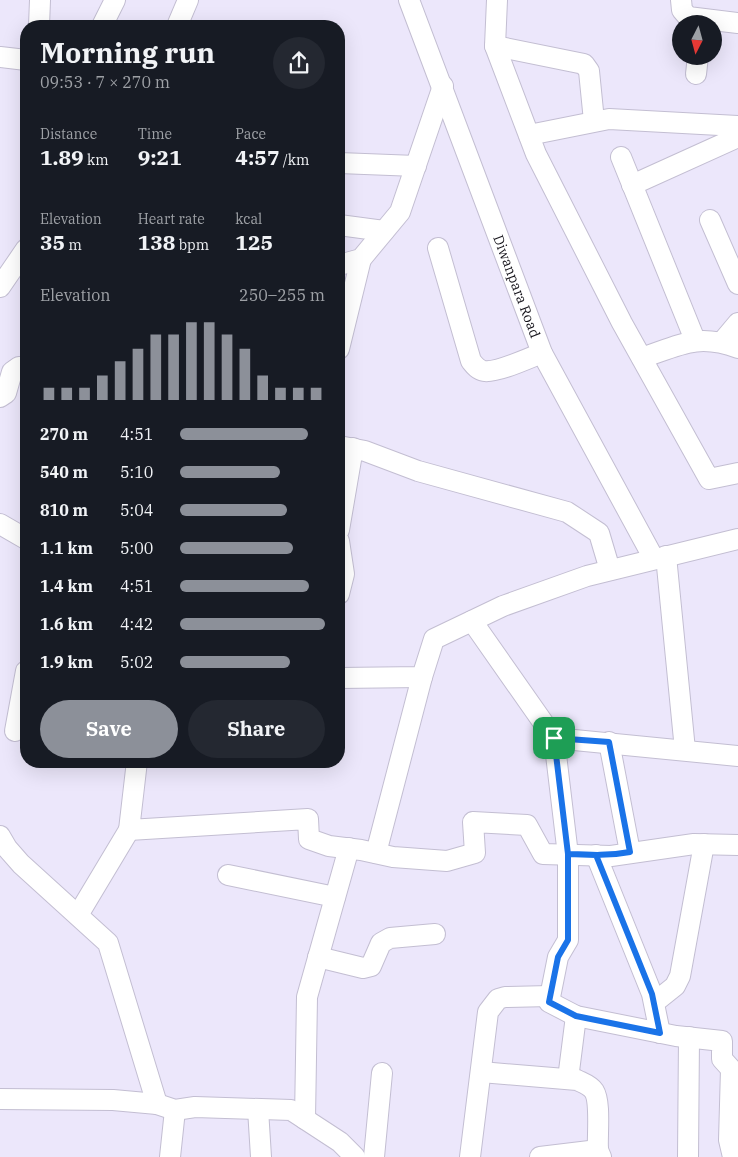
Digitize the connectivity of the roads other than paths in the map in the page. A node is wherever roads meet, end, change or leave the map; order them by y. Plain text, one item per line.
1 (40, 0) edge
2 (115, 0) edge
3 (188, 0) edge
4 (409, 0) edge
5 (497, 0) edge
6 (681, 0) edge
7 (686, 15) edge
8 (39, 20) edge
9 (105, 20) edge
10 (180, 20) edge
11 (722, 22) edge
12 (738, 23) edge
13 (495, 46) junction
14 (0, 57) edge
15 (20, 59) edge
16 (443, 86) junction
17 (594, 121) junction
18 (528, 135) junction
19 (736, 138) edge
20 (621, 157) dead end
21 (345, 163) edge
22 (416, 166) junction
23 (632, 185) junction
24 (710, 220) dead end
25 (345, 226) edge
26 (384, 232) junction
27 (438, 248) dead end
28 (20, 258) edge
29 (360, 259) junction
30 (345, 263) edge
31 (738, 284) edge
32 (0, 287) edge
33 (738, 322) edge
34 (345, 323) edge
35 (696, 340) junction
36 (730, 345) edge
37 (542, 353) junction
38 (642, 358) junction
39 (20, 367) edge
40 (0, 397) edge
41 (346, 447) edge
42 (738, 473) edge
43 (0, 524) edge
44 (20, 536) edge
45 (738, 539) edge
46 (660, 558) junction
47 (610, 570) junction
48 (472, 621) junction
49 (422, 677) junction
50 (345, 678) edge
51 (20, 702) edge
52 (14, 733) edge
53 (554, 738) junction
54 (609, 742) junction
55 (686, 750) junction
56 (738, 756) edge
57 (136, 768) edge
58 (129, 830) junction
59 (0, 836) edge
60 (704, 844) junction
61 (738, 844) edge
62 (349, 848) junction
63 (630, 852) junction
64 (376, 853) junction
65 (568, 854) junction
66 (596, 855) junction
67 (228, 876) dead end
68 (335, 897) junction
69 (78, 915) junction
70 (435, 934) dead end
71 (318, 957) junction
72 (550, 996) junction
73 (654, 1002) junction
74 (576, 1016) junction
75 (660, 1033) junction
76 (689, 1037) junction
77 (481, 1072) junction
78 (382, 1073) dead end
79 (568, 1079) junction
80 (734, 1083) edge
81 (0, 1100) edge
82 (166, 1107) junction
83 (258, 1109) junction
84 (305, 1119) junction
85 (599, 1154) edge
86 (564, 1156) edge
87 (170, 1157) edge
88 (261, 1157) edge
89 (355, 1157) edge
90 (374, 1157) edge
91 (470, 1157) edge
92 (540, 1157) edge
93 (688, 1157) edge
94 (733, 1157) edge

1 - 8 street
2 - 9 street
3 - 10 street
4 - 16 street, Diwanpara Road
5 - 13 street
6 - 7 street
11 - 12 street
13 - 17 street
13 - 18 street
14 - 15 street
16 - 22 street
16 - 37 street, Diwanpara Road
17 - 18 street
17 - 19 street
18 - 38 street
19 - 23 street
20 - 23 street
21 - 22 street
22 - 26 street
23 - 35 street
24 - 31 street
25 - 26 street
26 - 29 street
27 - 37 street
28 - 32 street
29 - 30 street
29 - 34 street
33 - 36 street
35 - 36 street
35 - 38 street
37 - 46 street, Diwanpara Road
38 - 42 street
39 - 40 street
41 - 47 street
43 - 44 street
45 - 46 street
46 - 47 street
46 - 55 street
47 - 48 street
48 - 49 street
48 - 53 street
49 - 50 street
49 - 64 street
51 - 52 street
53 - 54 street
53 - 65 street
54 - 55 street
54 - 63 street
55 - 56 street
57 - 58 street
58 - 62 street
58 - 69 street
59 - 69 street
60 - 61 street
60 - 63 street
60 - 73 street
62 - 64 street
62 - 68 street
63 - 66 street
64 - 65 street
65 - 66 street
65 - 72 street
66 - 73 street
67 - 68 street
68 - 71 street
69 - 82 street
70 - 71 street
71 - 84 street
72 - 74 street
72 - 77 street
73 - 75 street
74 - 75 street
74 - 79 street
75 - 76 street
76 - 80 street
76 - 93 street
77 - 79 street
77 - 91 street
78 - 90 street
79 - 85 street
80 - 94 street
81 - 82 street
82 - 83 street
82 - 87 street
83 - 84 street
83 - 88 street
84 - 89 street
85 - 86 street
86 - 92 street

